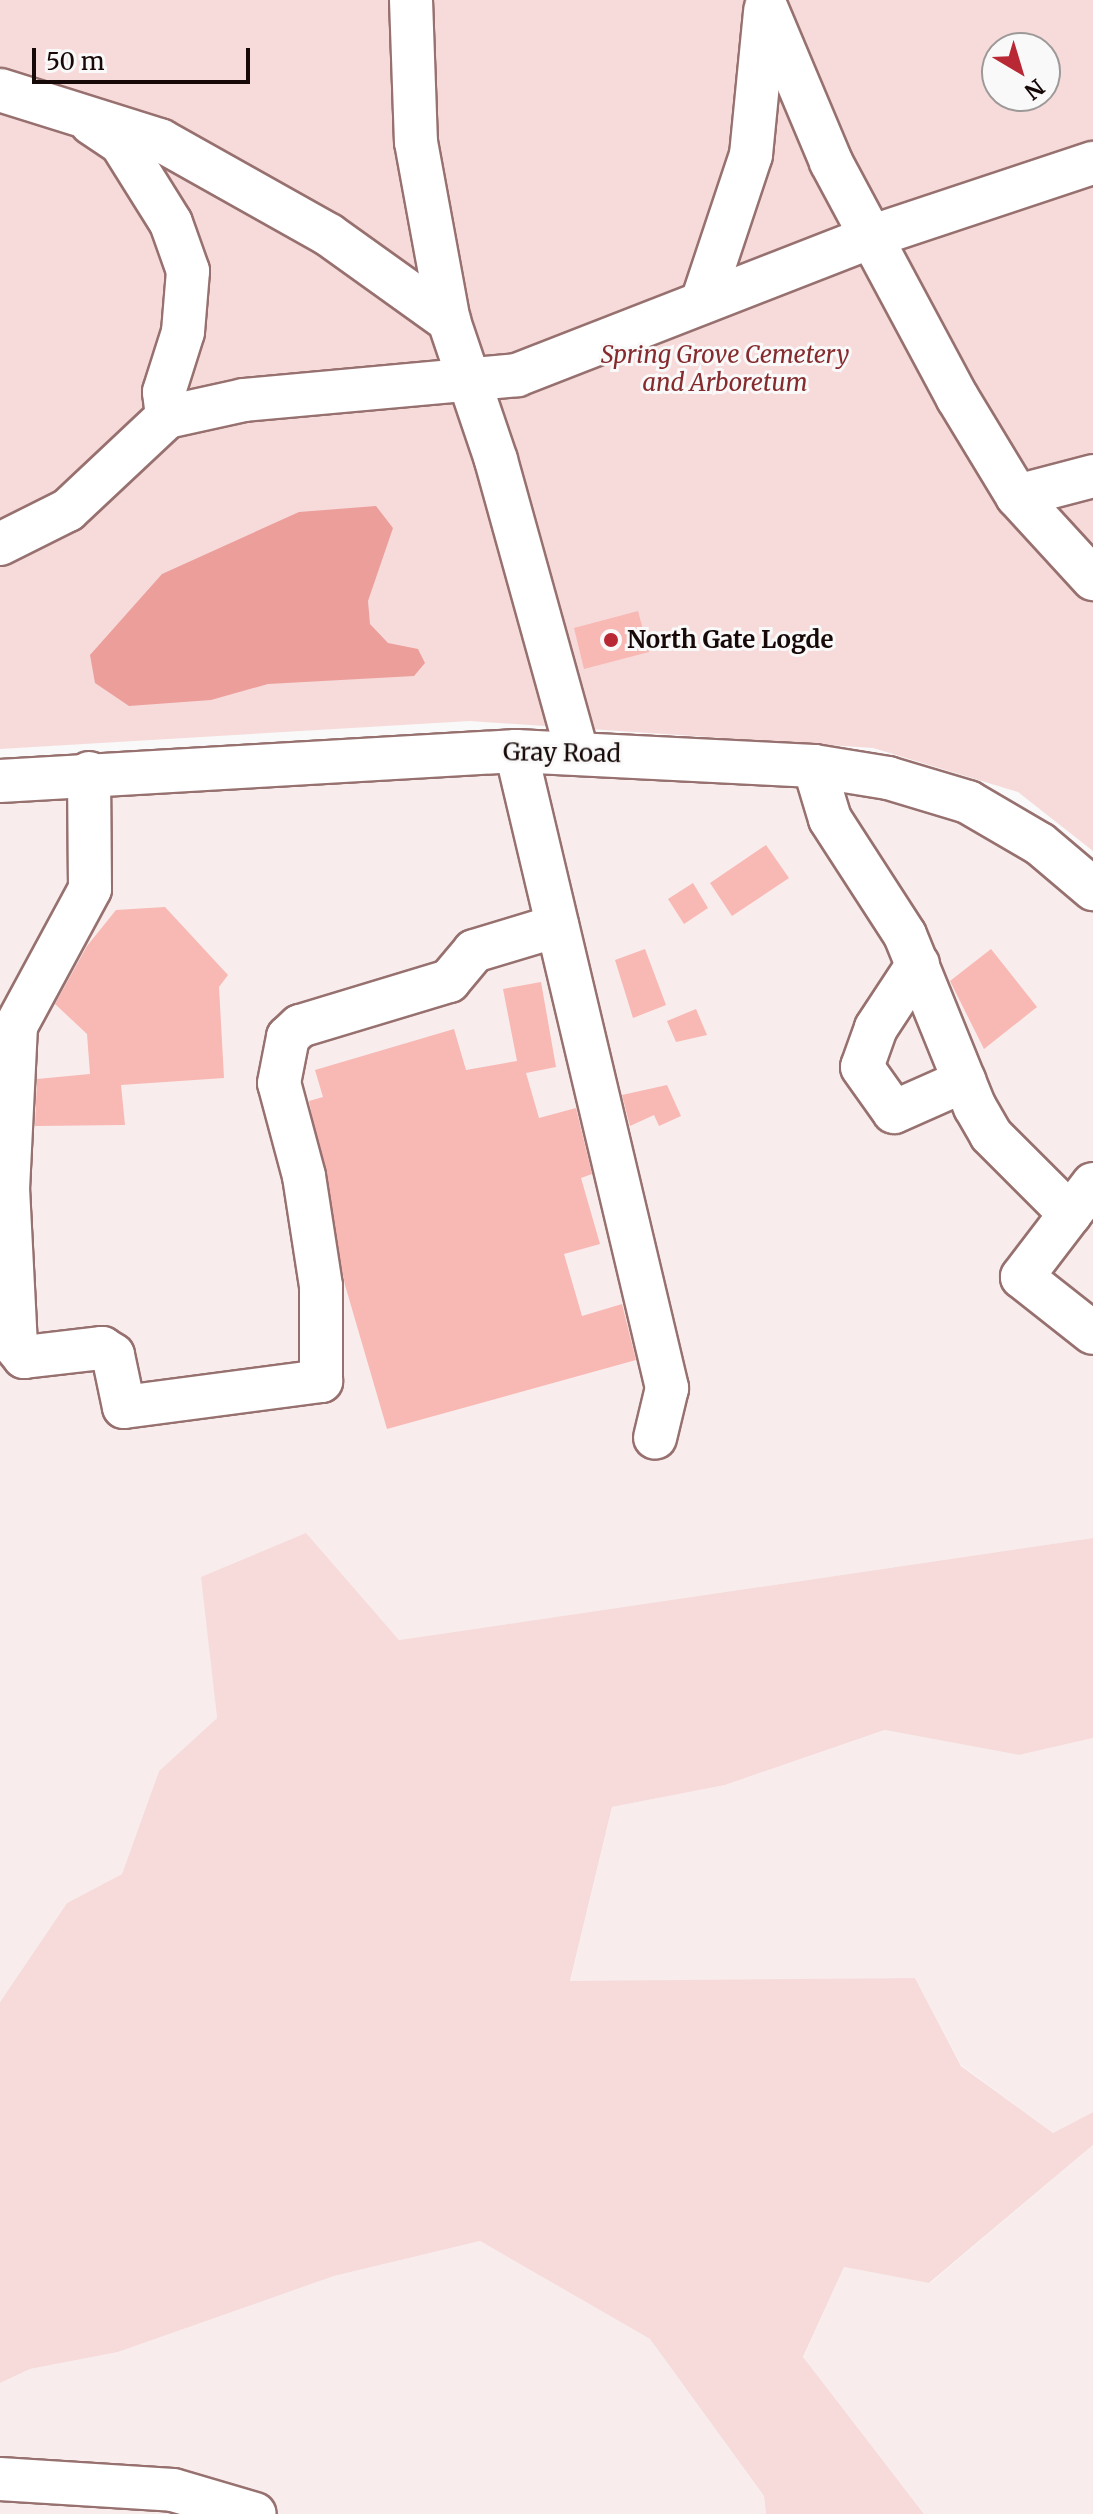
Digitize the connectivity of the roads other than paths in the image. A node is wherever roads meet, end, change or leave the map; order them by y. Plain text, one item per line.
1 (411, 0) edge
2 (766, 3) edge
3 (0, 90) edge
4 (68, 107) junction
5 (1093, 163) edge
6 (873, 236) junction
7 (703, 299) junction
8 (449, 321) junction
9 (470, 385) junction
10 (167, 417) junction
11 (1093, 476) edge
12 (1017, 496) junction
13 (0, 544) edge
14 (1093, 579) edge
15 (516, 751) junction
16 (577, 752) junction
17 (814, 766) junction
18 (89, 773) junction
19 (0, 781) edge
20 (1093, 889) edge
21 (557, 926) junction
22 (918, 964) junction
23 (964, 1081) junction
24 (1082, 1199) edge
25 (1093, 1333) edge
26 (655, 1438) dead end
27 (0, 2479) edge
28 (255, 2514) edge

1 - 8 street
2 - 6 street
2 - 7 street
3 - 4 street
4 - 8 street
4 - 10 street
5 - 6 street
6 - 7 street
6 - 12 street
7 - 9 street
8 - 9 street
9 - 10 street
9 - 16 street
10 - 13 street
11 - 12 street
12 - 14 street
15 - 16 street, Gray Road
15 - 18 street, Gray Road
15 - 21 street
16 - 17 street, Gray Road
17 - 20 street, Gray Road
17 - 22 street
18 - 19 street, Gray Road
18 - 21 street
21 - 26 street
22 - 23 street
22 - 23 street
23 - 24 street
24 - 25 street
27 - 28 street

